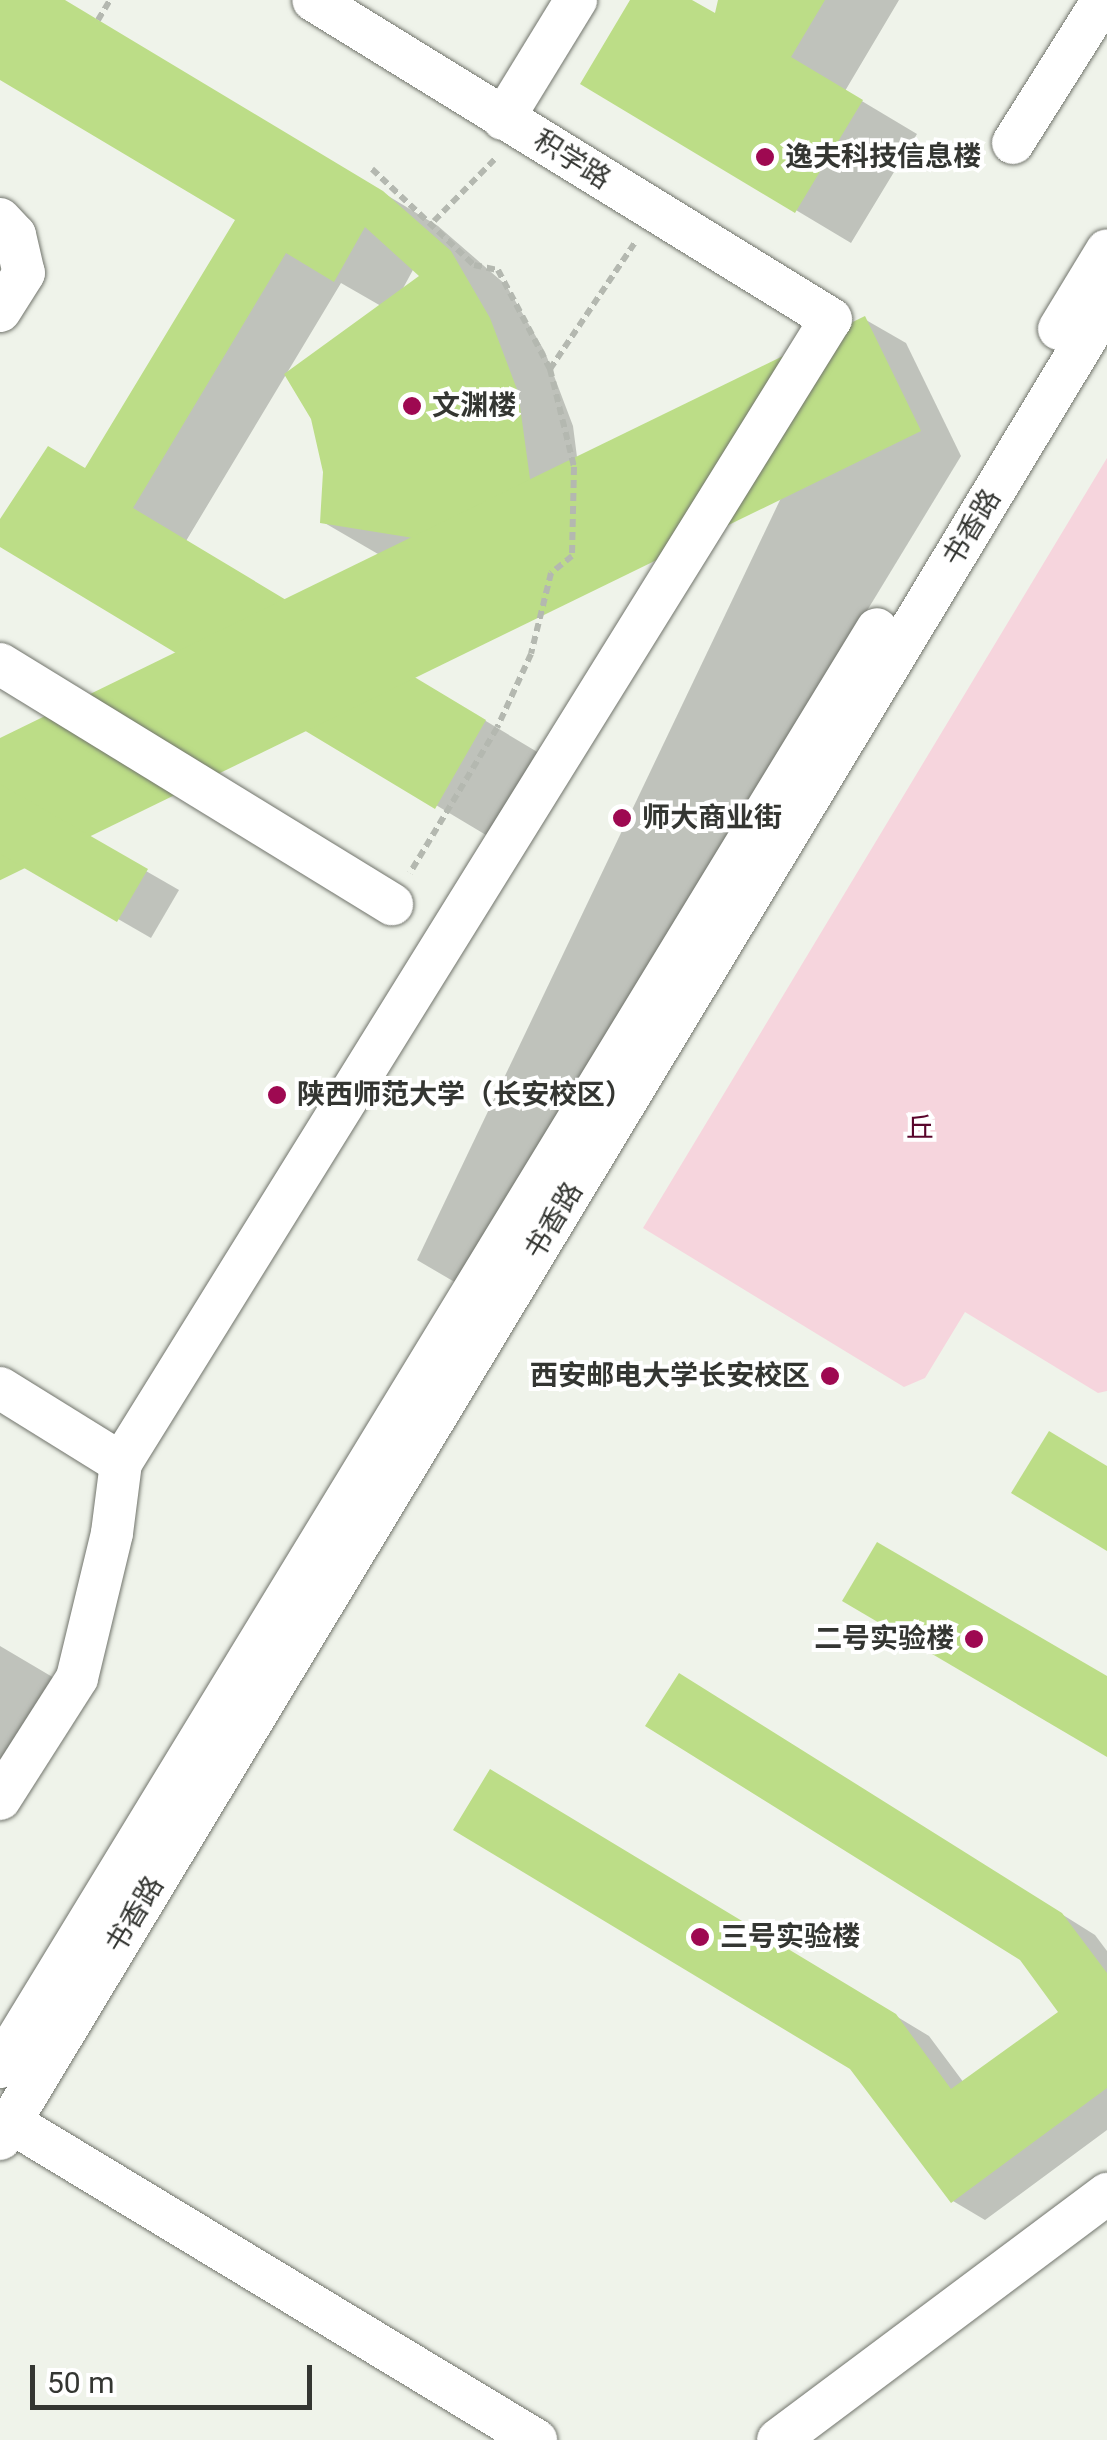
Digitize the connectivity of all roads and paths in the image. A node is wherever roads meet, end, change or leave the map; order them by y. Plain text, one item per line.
1 (110, 0) edge
2 (312, 0) edge
3 (576, 0) edge
4 (1103, 0) edge
5 (98, 20) dead end
6 (509, 122) junction
7 (1013, 143) dead end
8 (372, 169) dead end
9 (656, 212) junction
10 (0, 218) edge
11 (434, 221) junction
12 (1107, 250) edge
13 (1107, 304) edge
14 (0, 312) edge
15 (550, 369) junction
16 (0, 664) edge
17 (392, 904) joint
18 (0, 1388) edge
19 (121, 1464) junction
20 (0, 1800) edge
21 (0, 2067) edge
22 (5, 2130) edge
23 (1107, 2194) edge
24 (536, 2440) edge
25 (778, 2440) edge

1 - 5 path
2 - 6 street, 积学路
3 - 6 street
4 - 7 street
6 - 9 street, 积学路
6 - 11 path
8 - 11 path
9 - 15 path
9 - 19 street, 积学路
10 - 14 street
11 - 15 path
12 - 21 street, 书香路
13 - 22 street, 书香路
15 - 17 path
16 - 17 street
18 - 19 street
19 - 20 street
22 - 24 street
23 - 25 street

